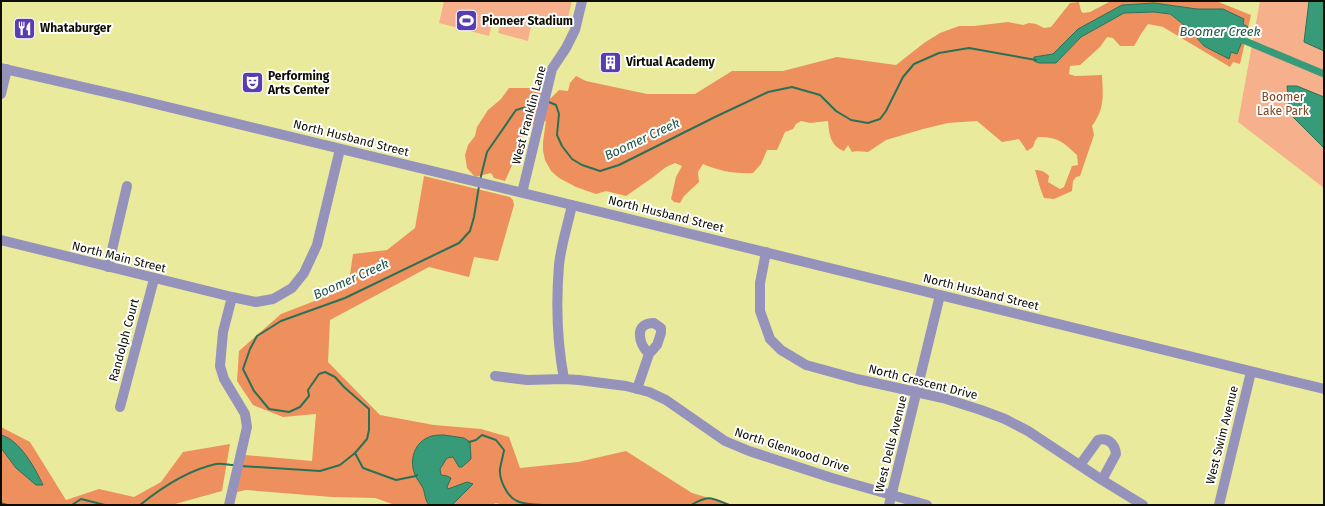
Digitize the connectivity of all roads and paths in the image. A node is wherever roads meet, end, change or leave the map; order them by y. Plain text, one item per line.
1 (582, 1) edge
2 (4, 68) edge
3 (1, 94) edge
4 (340, 149) junction
5 (127, 186) dead end
6 (522, 193) junction
7 (572, 205) junction
8 (1, 240) edge
9 (766, 252) junction
10 (108, 267) junction
11 (154, 279) junction
12 (940, 295) junction
13 (232, 297) junction
14 (649, 354) dead end
15 (1251, 372) junction
16 (495, 376) dead end
17 (564, 378) junction
18 (638, 389) junction
19 (1324, 389) edge
20 (916, 392) junction
21 (120, 407) dead end
22 (1080, 465) junction
23 (1102, 480) junction
24 (890, 500) edge
25 (229, 505) edge
26 (927, 505) edge
27 (1143, 505) edge
28 (1219, 505) edge

1 - 6 street, West Franklin Lane
2 - 3 street
2 - 4 street, North Husband Street
4 - 6 street, North Husband Street
4 - 13 street, North Main Street
5 - 10 street
6 - 7 street, North Husband Street
7 - 9 street, North Husband Street
7 - 17 street
8 - 10 street, North Main Street
9 - 12 street, North Husband Street
9 - 20 street, North Crescent Drive
10 - 11 street, North Main Street
11 - 13 street, North Main Street
11 - 21 street, Randolph Court
12 - 15 street, North Husband Street
12 - 20 street, West Dells Avenue
13 - 25 street
14 - 18 street
15 - 19 street, North Husband Street
15 - 28 street, West Swim Avenue
16 - 17 street, North Glenwood Drive
17 - 18 street, North Glenwood Drive
18 - 24 street, North Glenwood Drive
20 - 22 street, North Crescent Drive
20 - 24 street, West Dells Avenue
22 - 23 street, North Crescent Drive
22 - 23 street
23 - 27 street, North Crescent Drive
24 - 26 street, North Glenwood Drive

